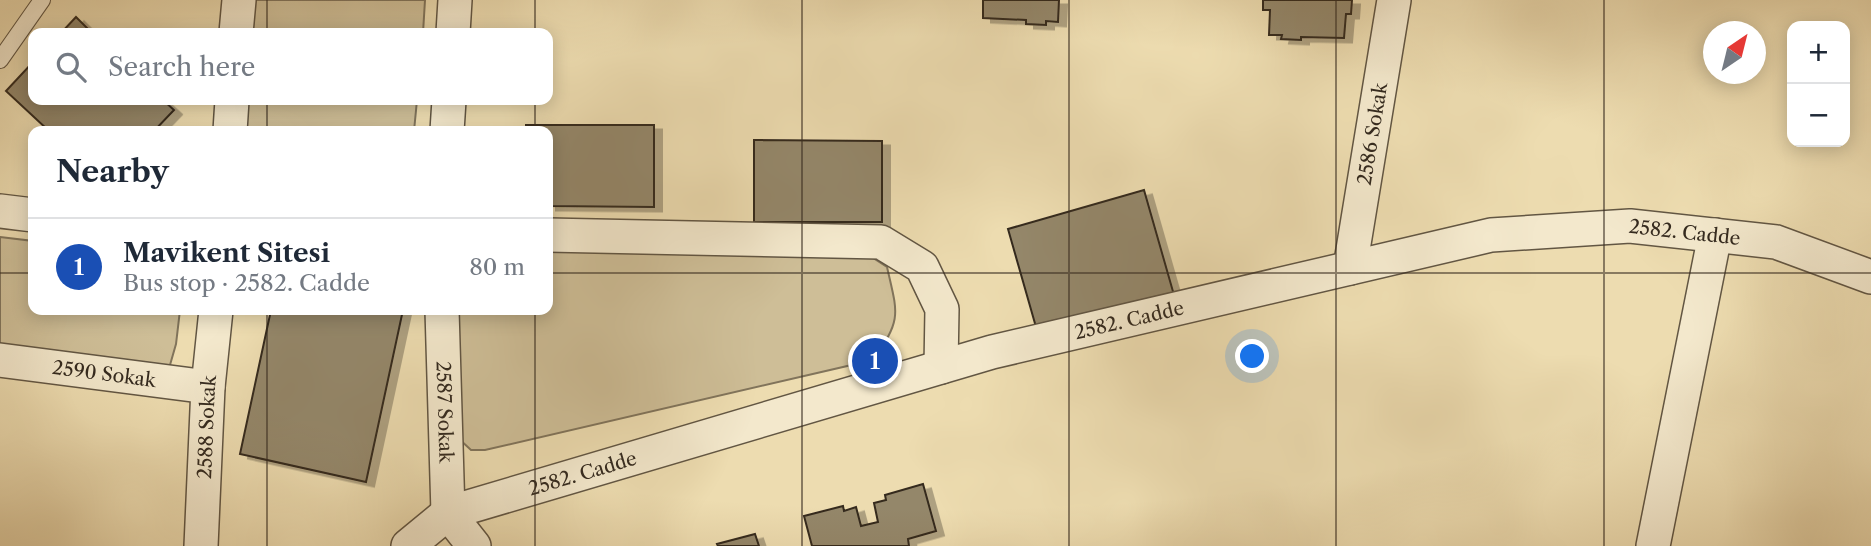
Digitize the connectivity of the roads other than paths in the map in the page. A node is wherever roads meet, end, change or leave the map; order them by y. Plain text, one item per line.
1 (42, 0) edge
2 (239, 0) edge
3 (455, 0) edge
4 (1394, 0) edge
5 (236, 28) edge
6 (453, 28) edge
7 (0, 60) edge
8 (232, 105) edge
9 (449, 105) edge
10 (230, 126) edge
11 (447, 126) edge
12 (0, 211) edge
13 (28, 214) edge
14 (553, 235) edge
15 (1715, 235) junction
16 (1350, 268) junction
17 (1871, 277) edge
18 (215, 315) edge
19 (442, 315) edge
20 (0, 360) edge
21 (941, 367) junction
22 (208, 387) junction
23 (449, 513) junction
24 (201, 546) edge
25 (408, 546) edge
26 (474, 546) edge
27 (1653, 546) edge

1 - 7 lane
2 - 5 street
3 - 6 street
4 - 16 street, 2586 Sokak
8 - 10 street
9 - 11 street
12 - 13 street
14 - 21 street
15 - 16 street, 2582. Cadde
15 - 17 street, 2582. Cadde
15 - 27 street
16 - 21 street, 2582. Cadde
18 - 22 street, 2588 Sokak
19 - 23 street, 2587 Sokak
20 - 22 street, 2590 Sokak
21 - 23 street, 2582. Cadde
22 - 24 street, 2588 Sokak
23 - 25 street, 2582. Cadde
23 - 26 street

